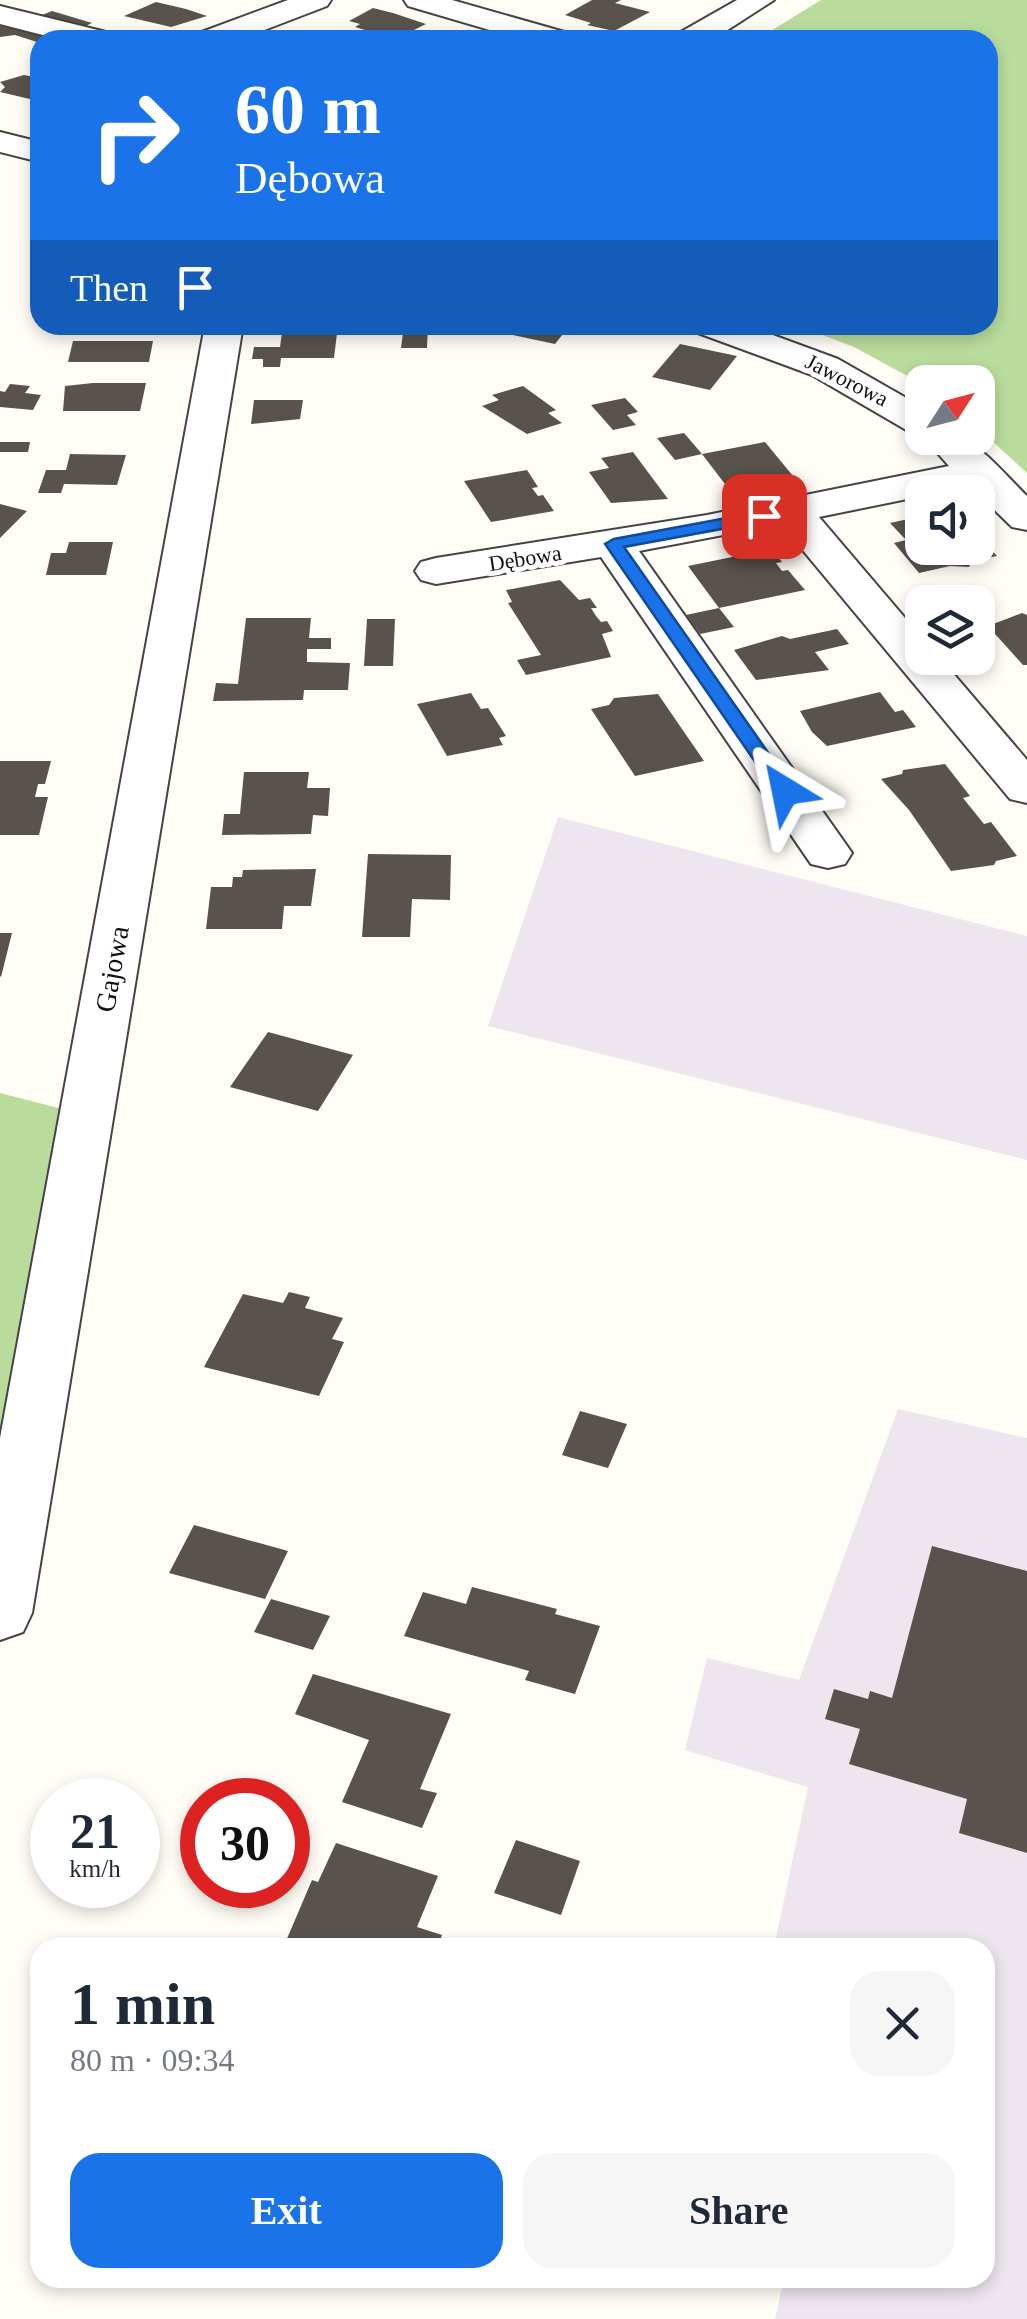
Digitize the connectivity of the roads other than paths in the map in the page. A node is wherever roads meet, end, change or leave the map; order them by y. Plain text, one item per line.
1 (316, 0) edge
2 (419, 0) edge
3 (759, 0) edge
4 (0, 15) edge
5 (59, 30) edge
6 (236, 30) edge
7 (522, 30) edge
8 (707, 30) edge
9 (0, 142) edge
10 (30, 150) edge
11 (222, 335) edge
12 (738, 335) edge
13 (905, 413) edge
14 (962, 455) edge
15 (982, 472) junction
16 (792, 511) junction
17 (1027, 518) edge
18 (614, 544) junction
19 (436, 571) dead end
20 (1027, 790) edge
21 (828, 853) dead end
22 (0, 1613) edge

1 - 6 street
2 - 7 street
3 - 8 street
4 - 5 street
9 - 10 street
11 - 22 street, Gajowa
12 - 13 street, Jaworowa
14 - 15 street
15 - 16 street, Dębowa
15 - 17 street
16 - 18 street, Dębowa
16 - 20 street
18 - 19 street, Dębowa
18 - 21 street

